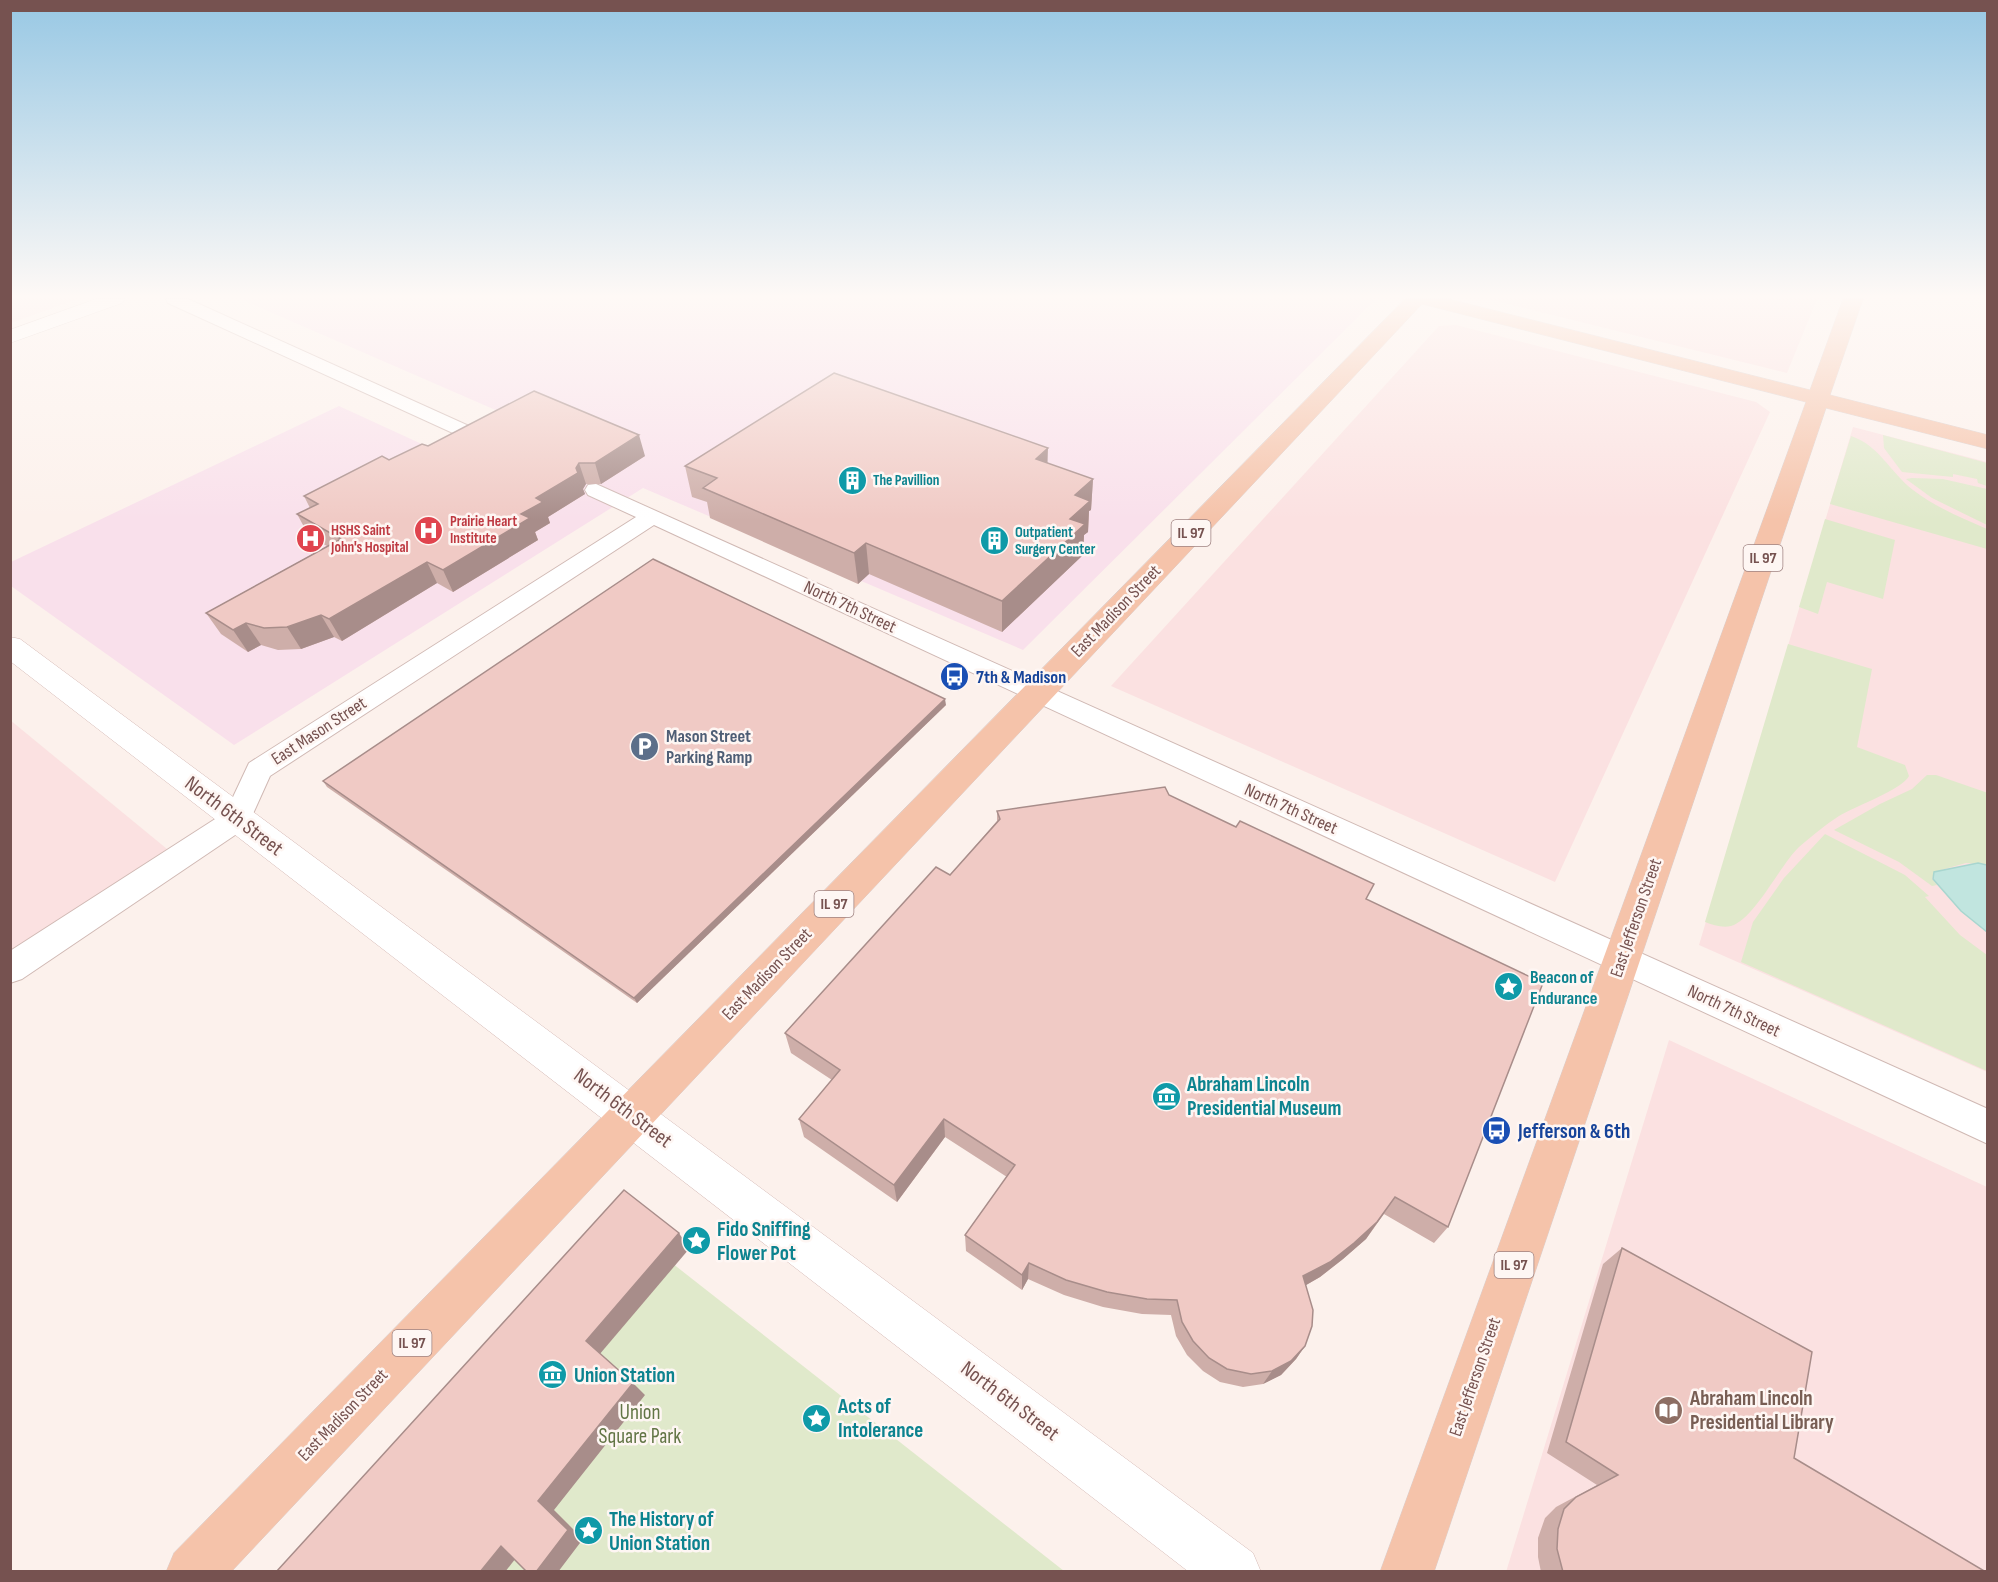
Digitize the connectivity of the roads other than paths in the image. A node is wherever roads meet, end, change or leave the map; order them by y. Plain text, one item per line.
1 (336, 373) edge
2 (1345, 373) edge
3 (1714, 373) edge
4 (1826, 373) edge
5 (1817, 399) junction
6 (473, 435) edge
7 (1988, 442) edge
8 (596, 490) edge
9 (653, 516) junction
10 (10, 646) edge
11 (1037, 694) junction
12 (237, 819) junction
13 (1622, 959) junction
14 (10, 969) edge
15 (631, 1115) junction
16 (1988, 1127) edge
17 (193, 1572) edge
18 (1234, 1572) edge
19 (1407, 1572) edge

1 - 6 street
2 - 11 main road, East Madison Street / IL 97
3 - 5 main road
4 - 5 main road, East Jefferson Street
5 - 7 main road
5 - 13 main road, East Jefferson Street / IL 97
8 - 9 street, North 7th Street
9 - 11 street, North 7th Street
9 - 12 street, East Mason Street
10 - 12 main road, North 6th Street
11 - 13 street, North 7th Street
11 - 15 main road, East Madison Street / IL 97
12 - 14 street
12 - 15 main road, North 6th Street
13 - 16 street, North 7th Street
13 - 19 main road, East Jefferson Street / IL 97
15 - 17 main road, East Madison Street / IL 97
15 - 18 main road, North 6th Street

